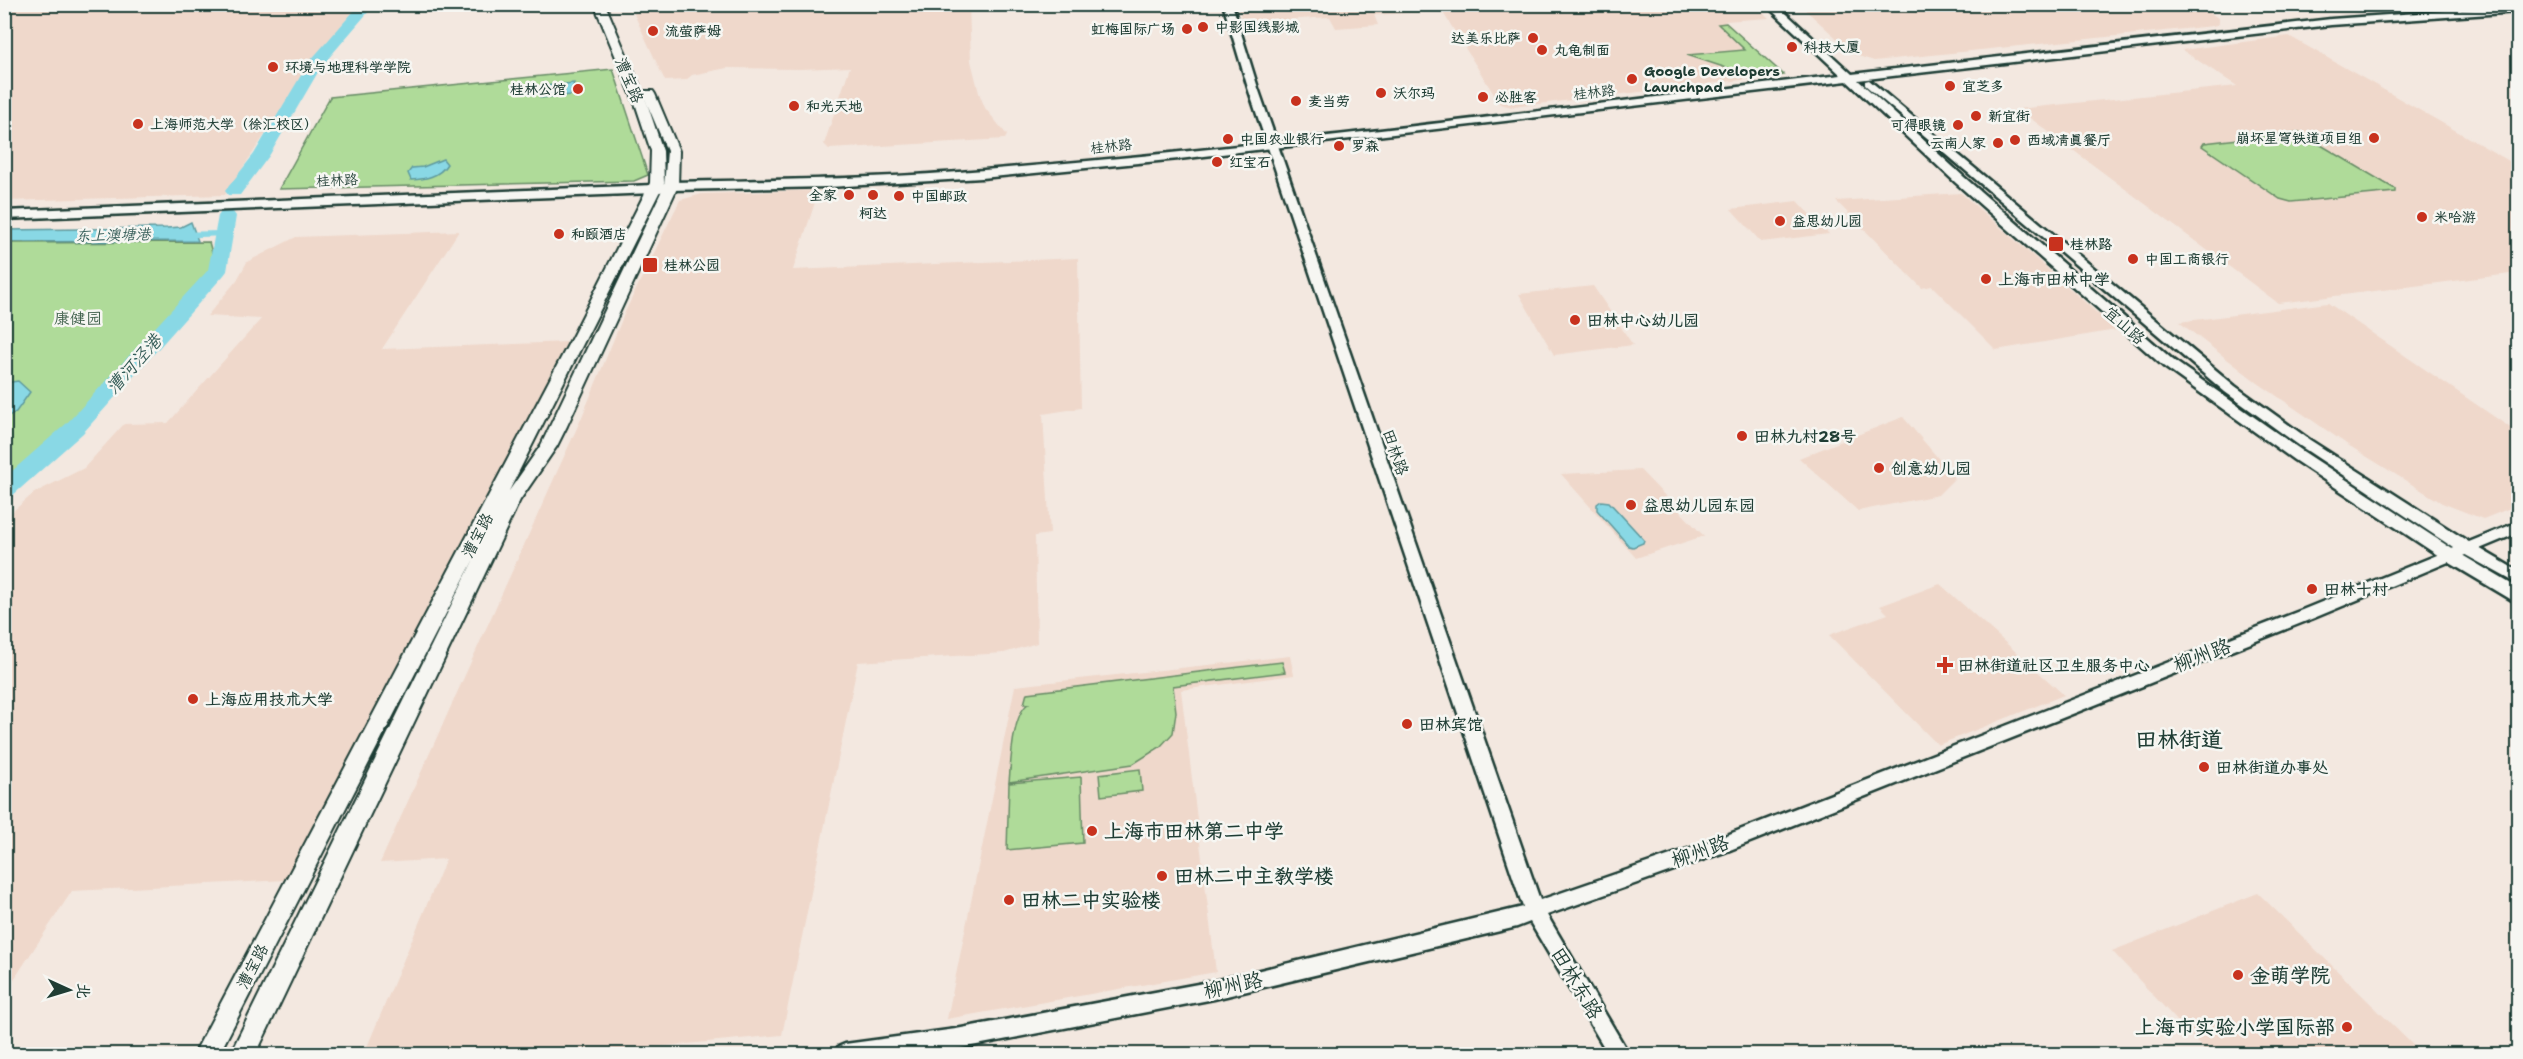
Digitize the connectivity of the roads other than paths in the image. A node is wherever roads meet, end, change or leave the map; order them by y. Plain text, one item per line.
1 (599, 4) edge
2 (611, 4) edge
3 (1227, 4) edge
4 (1770, 4) edge
5 (1783, 4) edge
6 (2518, 9) edge
7 (1855, 77) junction
8 (1274, 144) junction
9 (661, 186) junction
10 (4, 207) edge
11 (4, 215) edge
12 (2518, 527) edge
13 (2459, 552) junction
14 (2518, 578) edge
15 (2518, 596) edge
16 (1534, 910) junction
17 (206, 1054) edge
18 (243, 1054) edge
19 (845, 1054) edge
20 (1620, 1054) edge

1 - 9 main road, 漕宝路
2 - 9 main road, 漕宝路
3 - 8 street, 田林路
4 - 7 main road, 宜山路
5 - 7 main road, 宜山路
6 - 7 main road, 桂林路
7 - 8 main road, 桂林路
7 - 13 main road, 宜山路
8 - 9 main road, 桂林路
8 - 16 street, 田林路
9 - 10 main road, 桂林路
9 - 11 main road, 桂林路
9 - 17 main road, 漕宝路
9 - 18 main road, 漕宝路
12 - 13 street, 柳州路
13 - 14 main road, 宜山路
13 - 15 main road, 宜山路
13 - 16 street, 柳州路
16 - 19 street, 柳州路
16 - 20 street, 田林东路

